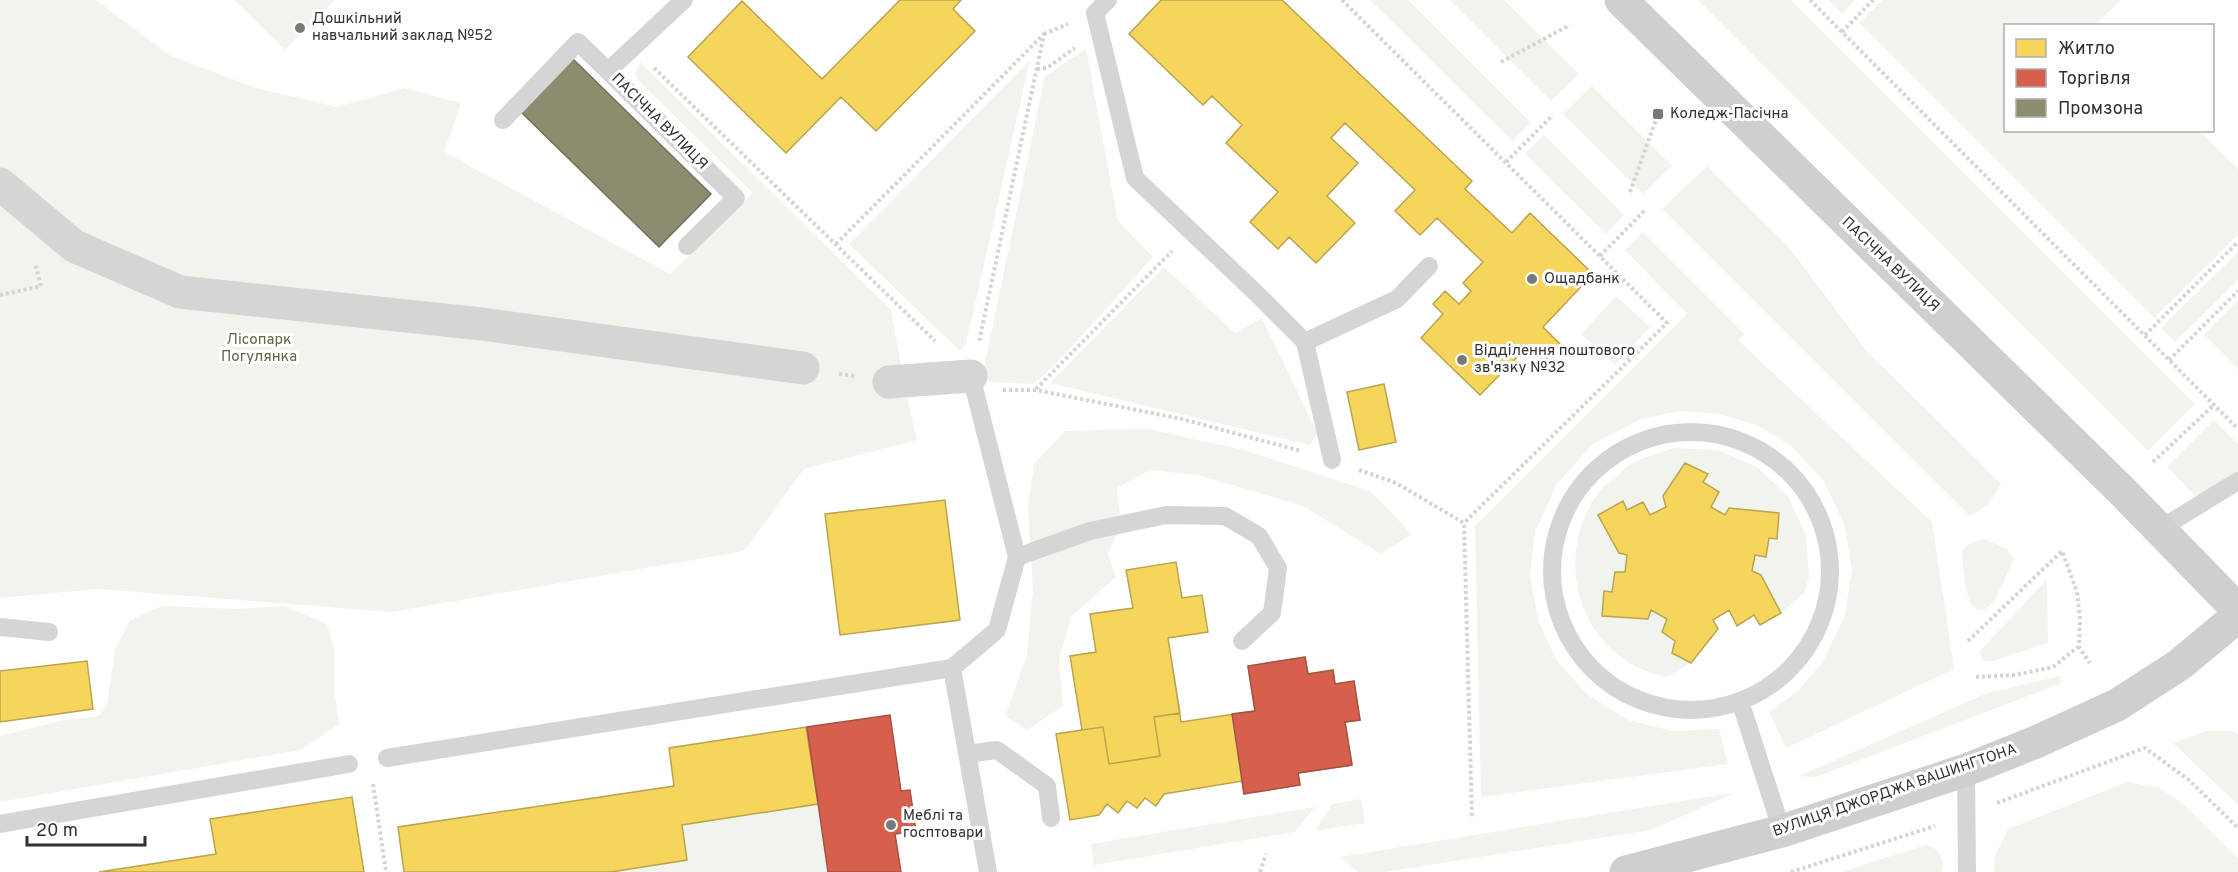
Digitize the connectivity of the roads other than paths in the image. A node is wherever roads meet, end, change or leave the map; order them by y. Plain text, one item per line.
1 (684, 0) edge
2 (1108, 0) edge
3 (1621, 0) edge
4 (608, 71) junction
5 (503, 120) dead end
6 (0, 184) edge
7 (687, 246) dead end
8 (1429, 266) dead end
9 (1305, 342) junction
10 (802, 368) road end
11 (971, 376) joint
12 (889, 382) road end
13 (1332, 460) road end
14 (2238, 481) edge
15 (2160, 529) junction
16 (1017, 557) junction
17 (2238, 610) edge
18 (2238, 616) edge
19 (0, 627) edge
20 (49, 632) dead end
21 (1242, 641) dead end
22 (952, 668) junction
23 (1740, 701) junction
24 (967, 754) junction
25 (387, 758) dead end
26 (349, 764) dead end
27 (1966, 770) junction
28 (1052, 818) dead end
29 (0, 824) edge
30 (1782, 831) junction
31 (988, 872) edge
32 (1626, 872) edge
33 (1966, 872) edge

1 - 4 lane, ПАСІЧНА ВУЛИЦЯ
2 - 9 lane
3 - 15 main road, ПАСІЧНА ВУЛИЦЯ
4 - 5 lane
4 - 7 lane, ПАСІЧНА ВУЛИЦЯ
6 - 10 street
8 - 9 lane
9 - 13 lane
11 - 12 street
11 - 16 lane
14 - 15 lane
15 - 17 main road, ПАСІЧНА ВУЛИЦЯ
16 - 21 lane
16 - 22 lane
18 - 27 main road, ВУЛИЦЯ ДЖОРДЖА ВАШИНГТОНА
19 - 20 lane
22 - 24 lane
22 - 25 lane
23 - 23 lane
23 - 30 lane
24 - 28 lane
24 - 31 lane
26 - 29 lane
27 - 30 main road, ВУЛИЦЯ ДЖОРДЖА ВАШИНГТОНА
27 - 33 lane
30 - 32 main road, ВУЛИЦЯ ДЖОРДЖА ВАШИНГТОНА

